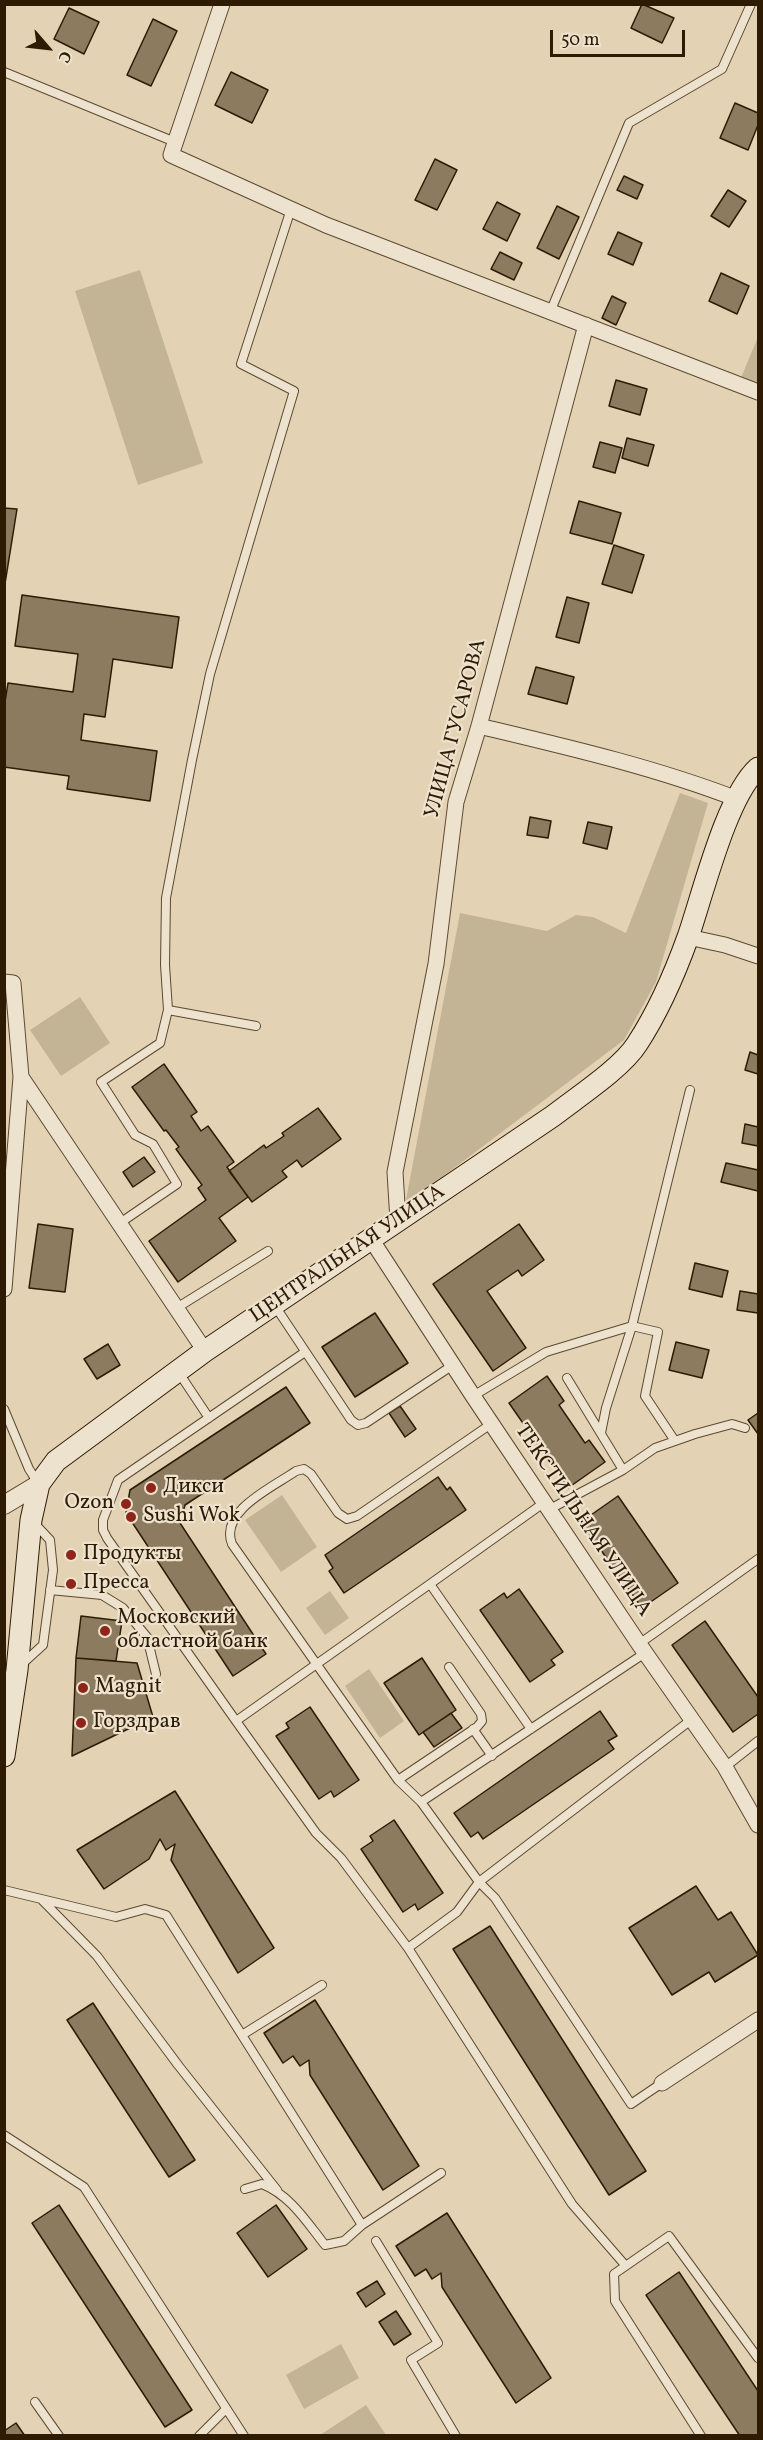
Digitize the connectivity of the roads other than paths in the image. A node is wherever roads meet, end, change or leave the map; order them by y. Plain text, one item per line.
1 (222, 4) edge
2 (751, 4) edge
3 (4, 72) edge
4 (175, 142) junction
5 (291, 209) junction
6 (550, 309) junction
7 (586, 325) junction
8 (759, 392) edge
9 (479, 726) junction
10 (759, 768) edge
11 (737, 800) junction
12 (688, 937) junction
13 (759, 956) edge
14 (4, 982) edge
15 (168, 1010) junction
16 (256, 1026) dead end
17 (21, 1077) junction
18 (690, 1090) dead end
19 (398, 1221) junction
20 (120, 1223) junction
21 (371, 1239) junction
22 (268, 1251) dead end
23 (4, 1289) edge
24 (274, 1305) junction
25 (175, 1309) junction
26 (632, 1326) junction
27 (205, 1351) junction
28 (305, 1352) junction
29 (453, 1365) junction
30 (178, 1371) junction
31 (567, 1377) dead end
32 (473, 1396) junction
33 (4, 1409) edge
34 (209, 1418) junction
35 (491, 1424) junction
36 (746, 1428) dead end
37 (601, 1433) junction
38 (675, 1441) junction
39 (623, 1470) junction
40 (39, 1484) junction
41 (4, 1505) edge
42 (547, 1506) junction
43 (31, 1520) junction
44 (759, 1559) edge
45 (430, 1584) junction
46 (50, 1590) junction
47 (642, 1649) junction
48 (316, 1664) junction
49 (449, 1667) dead end
50 (17, 1670) junction
51 (156, 1674) dead end
52 (691, 1720) junction
53 (236, 1721) junction
54 (531, 1729) junction
55 (473, 1730) junction
56 (759, 1741) edge
57 (492, 1755) junction
58 (4, 1756) edge
59 (725, 1767) junction
60 (398, 1780) junction
61 (421, 1802) junction
62 (759, 1825) edge
63 (479, 1882) junction
64 (4, 1890) edge
65 (41, 1899) junction
66 (408, 1948) junction
67 (322, 1985) dead end
68 (759, 2020) edge
69 (242, 2036) junction
70 (662, 2083) joint
71 (4, 2135) edge
72 (441, 2173) dead end
73 (245, 2189) dead end
74 (277, 2190) junction
75 (362, 2225) junction
76 (376, 2241) dead end
77 (625, 2265) junction
78 (759, 2358) edge
79 (35, 2402) dead end
80 (226, 2409) junction
81 (59, 2436) edge
82 (199, 2436) edge
83 (244, 2436) edge
84 (456, 2436) edge
85 (701, 2436) edge

1 - 4 street
2 - 6 lane
3 - 4 lane
4 - 5 street
5 - 6 street
5 - 15 lane
6 - 7 street
7 - 8 street
7 - 9 street, УЛИЦА ГУСАРОВА
9 - 11 street
9 - 19 street, УЛИЦА ГУСАРОВА
10 - 11 main road, ЦЕНТРАЛЬНАЯ УЛИЦА
11 - 12 main road, ЦЕНТРАЛЬНАЯ УЛИЦА
12 - 13 street
12 - 19 main road, ЦЕНТРАЛЬНАЯ УЛИЦА
14 - 17 street
15 - 16 lane
15 - 20 lane
17 - 20 street
17 - 23 street
18 - 26 lane
19 - 21 main road, ЦЕНТРАЛЬНАЯ УЛИЦА
20 - 25 street
21 - 24 main road, ЦЕНТРАЛЬНАЯ УЛИЦА
21 - 29 street, ТЕКСТИЛЬНАЯ УЛИЦА
22 - 25 lane
24 - 27 main road, ЦЕНТРАЛЬНАЯ УЛИЦА
24 - 28 lane
25 - 27 street
26 - 32 lane
26 - 37 lane
26 - 38 lane
27 - 30 main road, ЦЕНТРАЛЬНАЯ УЛИЦА
28 - 29 lane
28 - 34 lane
29 - 32 street, ТЕКСТИЛЬНАЯ УЛИЦА
30 - 34 lane
30 - 40 main road, ЦЕНТРАЛЬНАЯ УЛИЦА
31 - 37 lane
32 - 35 street, ТЕКСТИЛЬНАЯ УЛИЦА
33 - 40 lane
34 - 53 lane
35 - 42 street, ТЕКСТИЛЬНАЯ УЛИЦА
35 - 48 lane
36 - 38 lane
37 - 39 lane
38 - 39 lane
39 - 42 lane
40 - 41 street
40 - 43 main road, ЦЕНТРАЛЬНАЯ УЛИЦА
42 - 45 lane
42 - 47 street, ТЕКСТИЛЬНАЯ УЛИЦА
43 - 46 lane
43 - 50 main road, ЦЕНТРАЛЬНАЯ УЛИЦА
44 - 47 lane
45 - 48 lane
45 - 54 lane
46 - 50 lane
46 - 51 lane
47 - 52 street, ТЕКСТИЛЬНАЯ УЛИЦА
47 - 54 lane
48 - 53 lane
48 - 60 lane
49 - 55 lane
50 - 58 main road, ЦЕНТРАЛЬНАЯ УЛИЦА
52 - 59 street, ТЕКСТИЛЬНАЯ УЛИЦА
52 - 63 lane
53 - 66 lane
54 - 57 lane
55 - 57 lane
55 - 60 lane
56 - 59 lane
57 - 61 lane
59 - 62 street, ТЕКСТИЛЬНАЯ УЛИЦА
60 - 61 lane
61 - 63 lane
63 - 66 lane
63 - 70 lane
64 - 65 lane
65 - 69 lane
65 - 74 lane
66 - 77 lane
67 - 69 lane
68 - 70 street
69 - 75 lane
71 - 80 lane
72 - 75 lane
73 - 74 lane
74 - 75 lane
76 - 84 lane
77 - 78 lane
77 - 85 lane
79 - 81 lane
80 - 82 lane
80 - 83 lane

